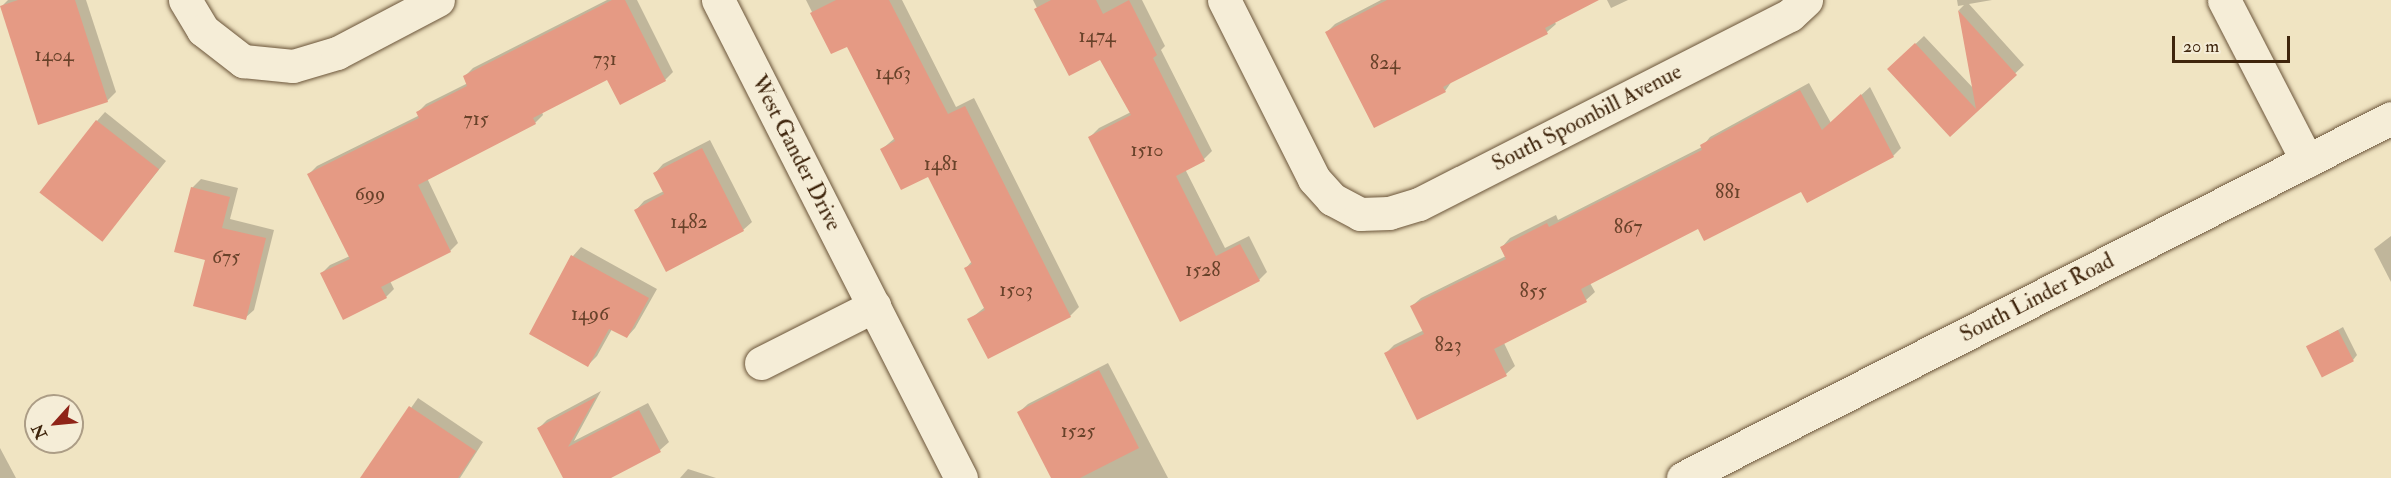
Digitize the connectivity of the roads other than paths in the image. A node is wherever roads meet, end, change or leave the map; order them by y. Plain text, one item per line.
1 (185, 0) edge
2 (438, 0) edge
3 (718, 0) edge
4 (1224, 0) edge
5 (1806, 0) edge
6 (2224, 0) edge
7 (2391, 118) edge
8 (2307, 161) junction
9 (874, 306) junction
10 (761, 363) dead end
11 (961, 478) edge
12 (1683, 478) edge

1 - 2 street
3 - 9 street, West Gander Drive
4 - 5 street, South Spoonbill Avenue
6 - 8 street
7 - 8 street, South Linder Road
8 - 12 street, South Linder Road
9 - 10 street
9 - 11 street, West Gander Drive

